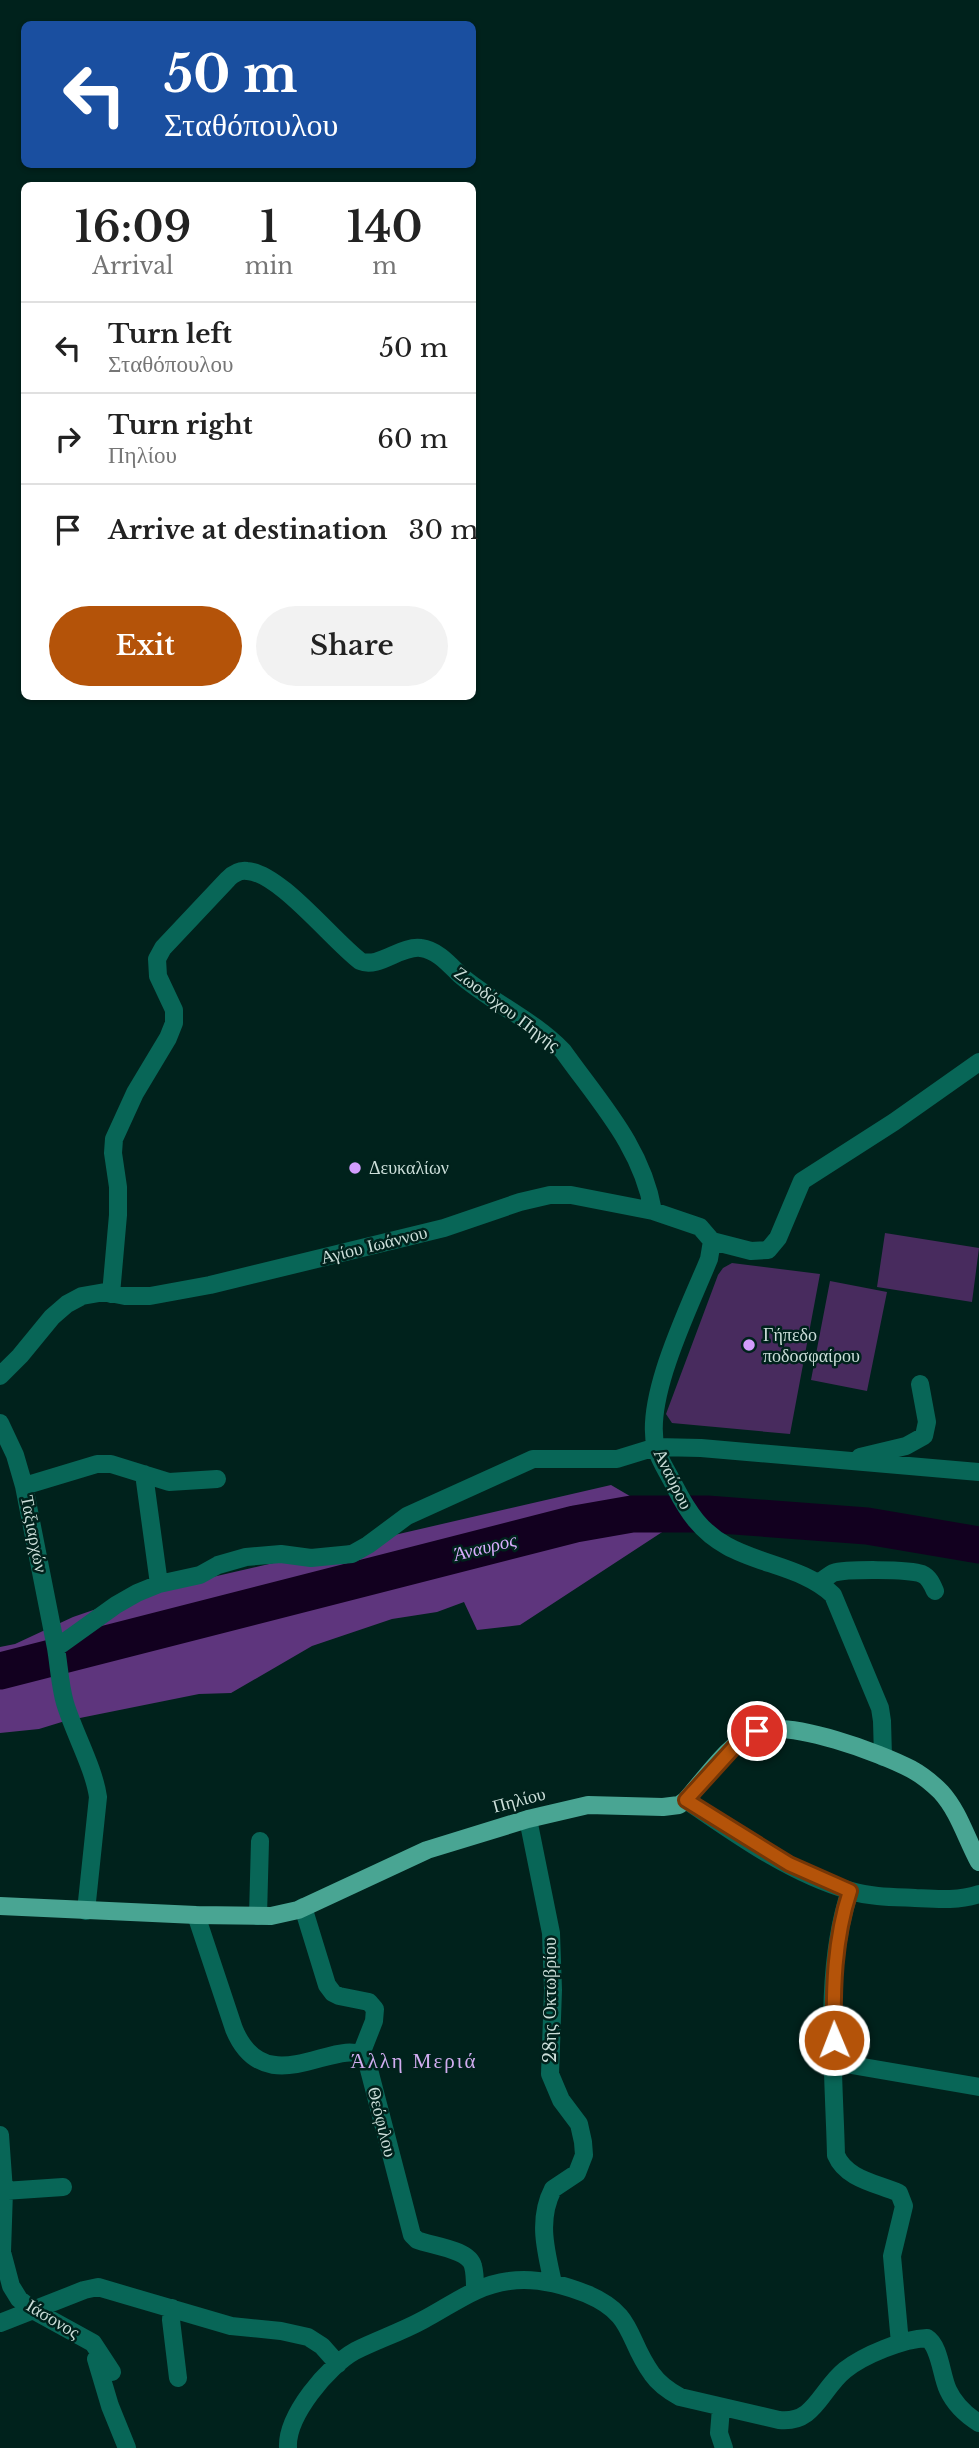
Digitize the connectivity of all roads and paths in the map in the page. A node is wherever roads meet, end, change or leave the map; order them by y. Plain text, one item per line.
1 (979, 1062) edge
2 (653, 1211) junction
3 (712, 1241) junction
4 (111, 1294) junction
5 (0, 1376) edge
6 (920, 1384) dead end
7 (0, 1423) edge
8 (656, 1447) junction
9 (843, 1461) junction
10 (979, 1472) edge
11 (144, 1474) junction
12 (217, 1479) dead end
13 (24, 1486) junction
14 (820, 1582) junction
15 (159, 1584) junction
16 (935, 1591) dead end
17 (57, 1651) junction
18 (883, 1757) junction
19 (686, 1800) junction
20 (528, 1819) junction
21 (260, 1841) dead end
22 (979, 1862) edge
23 (850, 1891) junction
24 (979, 1894) edge
25 (0, 1906) edge
26 (303, 1907) junction
27 (86, 1911) junction
28 (196, 1915) junction
29 (258, 1916) junction
30 (361, 2054) junction
31 (834, 2062) junction
32 (979, 2087) edge
33 (0, 2135) edge
34 (63, 2187) dead end
35 (4, 2191) junction
36 (554, 2283) junction
37 (475, 2289) junction
38 (172, 2308) junction
39 (33, 2310) junction
40 (0, 2323) edge
41 (93, 2343) junction
42 (900, 2343) junction
43 (338, 2364) junction
44 (112, 2372) dead end
45 (178, 2378) dead end
46 (722, 2408) junction
47 (979, 2423) edge
48 (127, 2448) edge
49 (288, 2448) edge
50 (724, 2448) edge

1 - 3 street, Αγίου Ιωάννου
2 - 3 street, Αγίου Ιωάννου
2 - 4 street, Αγίου Ιωάννου
2 - 4 street, Ζωοδόχου Πηγής
3 - 8 street, Αναύρου
4 - 5 street, Αγίου Ιωάννου
6 - 9 street
7 - 13 street, Ταξιαρχών
8 - 9 street
8 - 14 street, Αναύρου
8 - 15 street
9 - 10 street
11 - 12 street
11 - 13 street
11 - 15 street
13 - 17 street, Ταξιαρχών
14 - 16 street
14 - 18 street
15 - 17 street
17 - 27 street, Ταξιαρχών
18 - 19 main road
18 - 22 main road
19 - 20 main road, Πηλίου
19 - 23 street
20 - 26 main road, Πηλίου
20 - 36 street, 28ης Οκτωβρίου
21 - 29 street
23 - 24 street
23 - 31 street
25 - 27 main road, Πηλίου
26 - 29 main road, Πηλίου
26 - 30 street
27 - 28 main road, Πηλίου
28 - 29 main road, Πηλίου
28 - 30 street
30 - 37 street, Θεόφιλου
31 - 32 street
31 - 42 street
33 - 35 street, Ιάσονος
34 - 35 street
35 - 39 street, Ιάσονος
36 - 37 street
36 - 46 street
37 - 43 street
38 - 39 street
38 - 43 street
38 - 45 street
39 - 40 street
39 - 41 street, Ιάσονος
41 - 44 street, Ιάσονος
41 - 48 street
42 - 46 street
42 - 47 street
43 - 49 street
46 - 50 street

